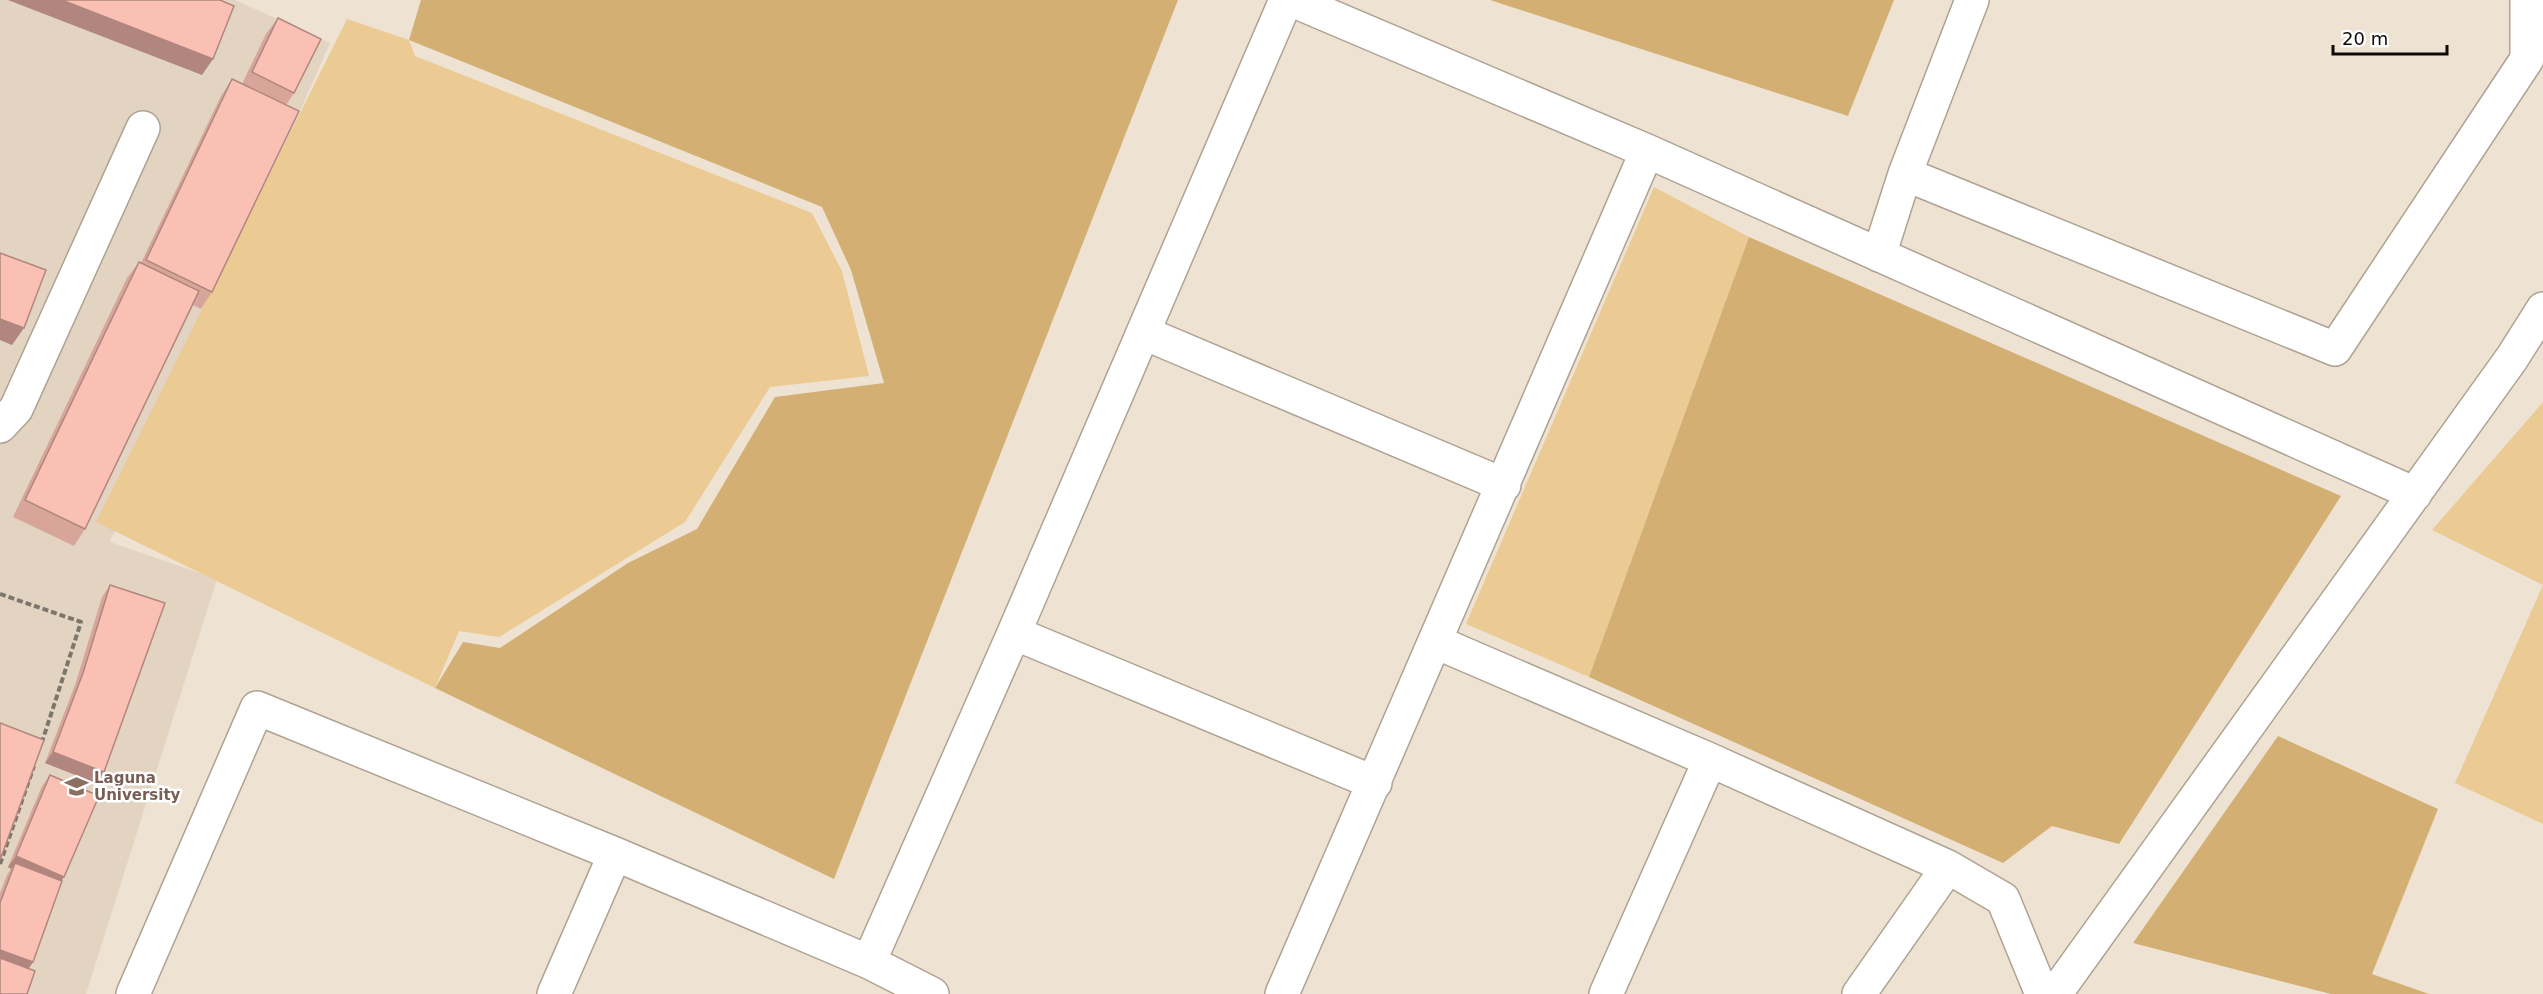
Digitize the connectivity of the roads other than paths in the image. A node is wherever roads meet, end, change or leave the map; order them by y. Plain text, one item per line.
1 (1286, 0) edge
2 (1292, 0) edge
3 (1972, 0) edge
4 (2527, 0) edge
5 (143, 128) dead end
6 (1647, 151) junction
7 (1905, 174) junction
8 (1879, 255) junction
9 (2543, 309) edge
10 (1144, 333) junction
11 (0, 426) edge
12 (1504, 485) junction
13 (2415, 494) junction
14 (1014, 633) junction
15 (1436, 642) junction
16 (1710, 760) junction
17 (1375, 783) junction
18 (615, 854) junction
19 (1948, 867) junction
20 (869, 962) junction
21 (133, 994) edge
22 (554, 994) edge
23 (932, 994) edge
24 (1282, 994) edge
25 (1606, 994) edge
26 (1859, 994) edge
27 (2042, 994) edge
28 (2055, 994) edge

1 - 10 street
2 - 6 street
3 - 7 street
4 - 7 street
5 - 11 street
6 - 8 street
6 - 12 street
7 - 8 street
8 - 13 street
9 - 13 street
10 - 12 street
10 - 14 street
12 - 15 street
13 - 28 street
14 - 17 street
14 - 20 street
15 - 16 street
15 - 17 street
16 - 19 street
16 - 25 street
17 - 24 street
18 - 20 street
18 - 21 street
18 - 22 street
19 - 26 street
19 - 27 street
20 - 23 street

